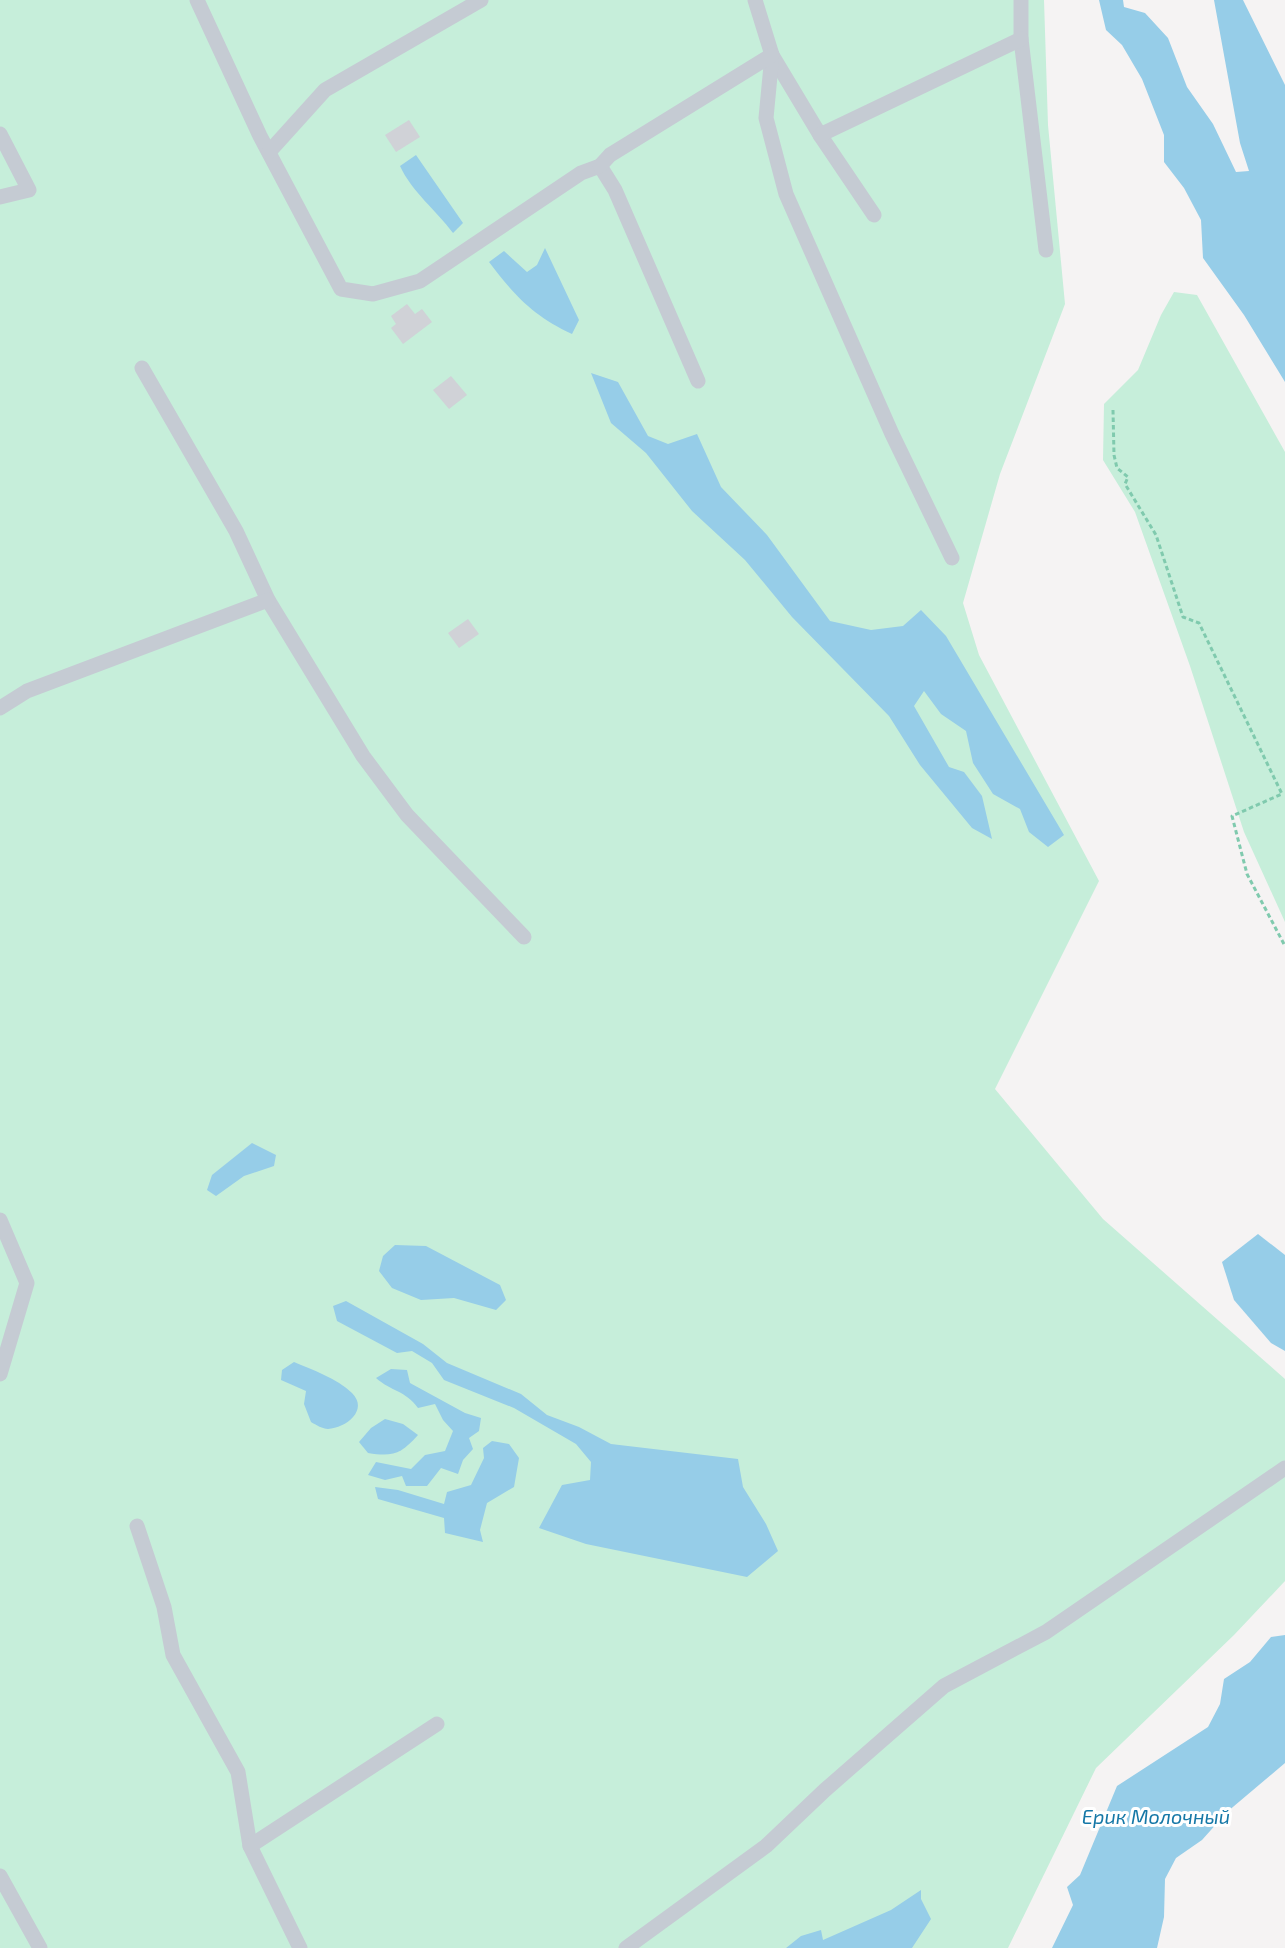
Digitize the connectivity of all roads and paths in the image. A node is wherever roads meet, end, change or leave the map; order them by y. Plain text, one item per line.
1 (197, 0) edge
2 (481, 0) edge
3 (755, 0) edge
4 (1021, 0) edge
5 (1021, 39) junction
6 (772, 54) junction
7 (0, 134) edge
8 (820, 135) junction
9 (268, 152) junction
10 (600, 165) junction
11 (0, 197) edge
12 (874, 215) dead end
13 (1046, 250) dead end
14 (142, 368) dead end
15 (698, 381) dead end
16 (1113, 410) dead end
17 (952, 558) dead end
18 (268, 600) junction
19 (0, 708) edge
20 (524, 937) dead end
21 (1285, 946) edge
22 (0, 1220) edge
23 (0, 1374) edge
24 (1285, 1468) edge
25 (137, 1526) dead end
26 (436, 1724) dead end
27 (250, 1846) junction
28 (0, 1876) edge
29 (40, 1948) edge
30 (300, 1948) edge
31 (626, 1948) edge

1 - 9 street
2 - 9 street
3 - 6 street
4 - 5 street
5 - 8 street
5 - 13 street
6 - 8 street
6 - 10 street
6 - 17 street
7 - 11 street
8 - 12 street
9 - 10 street
10 - 15 street
14 - 18 street
16 - 21 path
18 - 19 street
18 - 20 street
22 - 23 street
24 - 31 street
25 - 27 street
26 - 27 street
27 - 30 street
28 - 29 street

